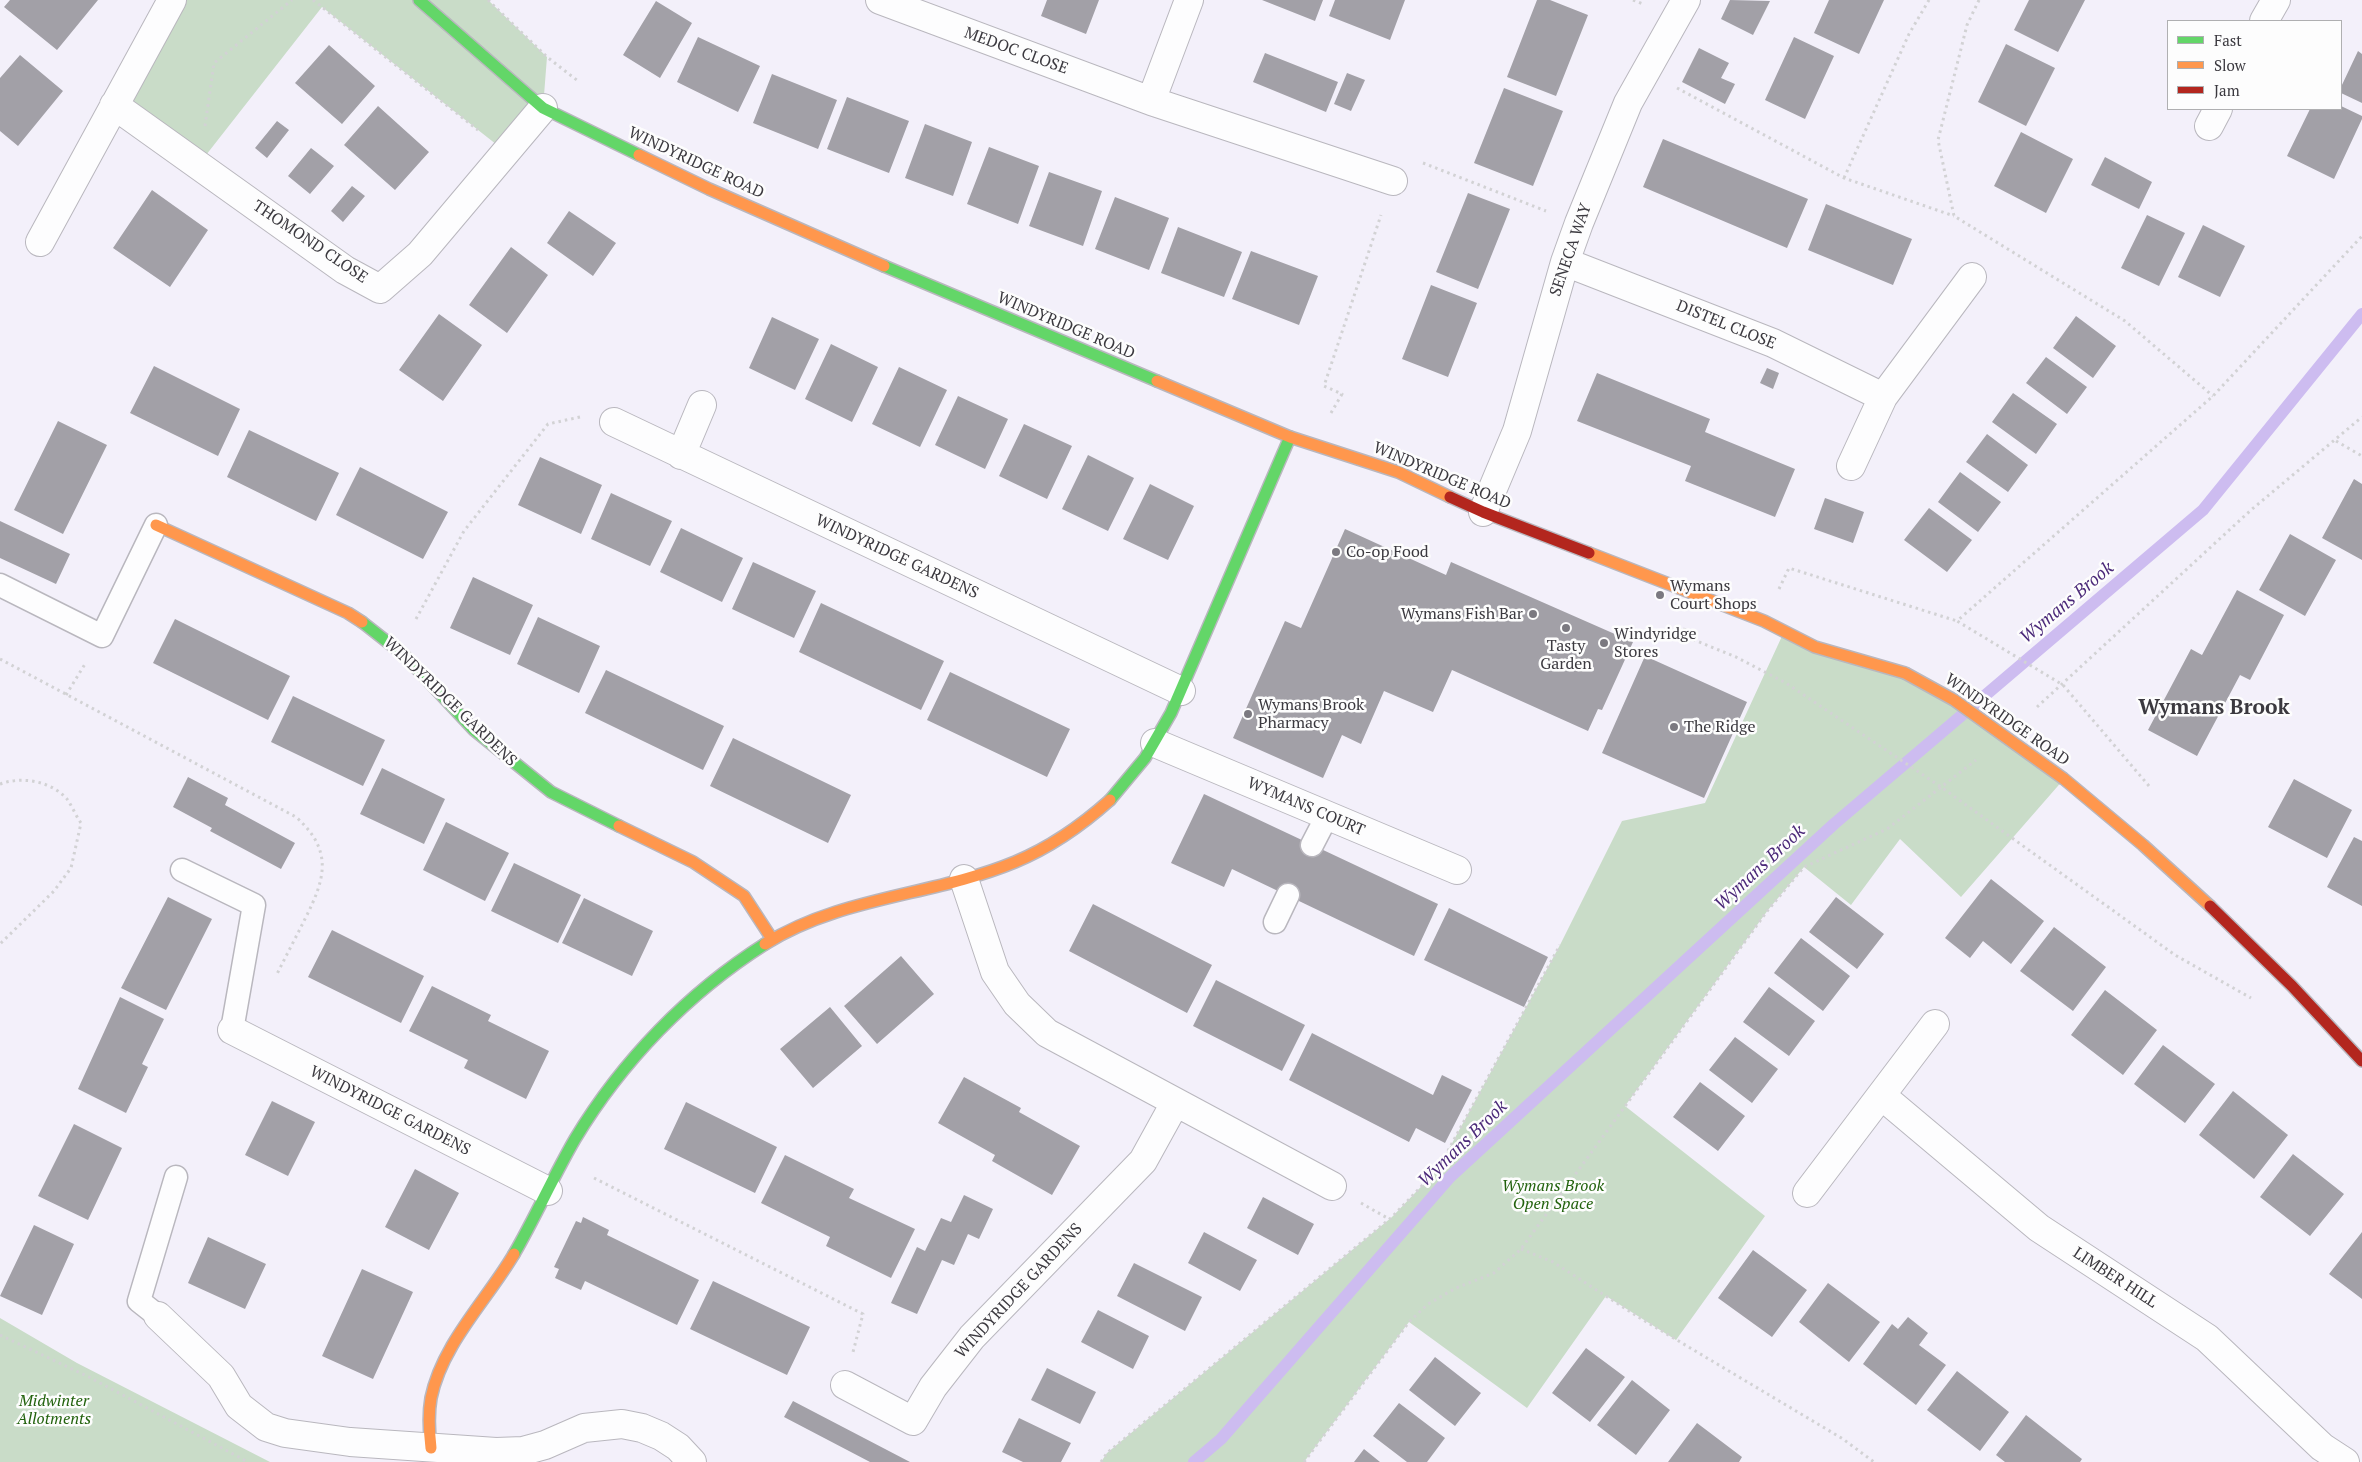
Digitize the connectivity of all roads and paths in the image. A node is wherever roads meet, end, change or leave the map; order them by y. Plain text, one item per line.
1 (172, 0) edge
2 (292, 0) edge
3 (313, 0) edge
4 (419, 0) edge
5 (488, 0) edge
6 (880, 0) edge
7 (1189, 0) edge
8 (1686, 0) edge
9 (1929, 0) edge
10 (1979, 0) edge
11 (2276, 0) edge
12 (2265, 20) edge
13 (1645, 72) junction
14 (578, 81) dead end
15 (1151, 101) junction
16 (114, 106) junction
17 (543, 108) junction
18 (506, 152) junction
19 (199, 164) junction
20 (1844, 178) junction
21 (1393, 181) junction
22 (1954, 216) junction
23 (1579, 223) junction
24 (2362, 236) edge
25 (40, 242) dead end
26 (1565, 262) junction
27 (1972, 277) dead end
28 (2214, 396) junction
29 (1883, 398) junction
30 (702, 405) dead end
31 (2362, 417) edge
32 (614, 422) joint
33 (1290, 437) junction
34 (2336, 441) junction
35 (1315, 444) junction
36 (681, 454) junction
37 (2362, 456) edge
38 (1851, 466) dead end
39 (1483, 512) junction
40 (156, 525) joint
41 (0, 585) edge
42 (1700, 596) junction
43 (1957, 621) junction
44 (1764, 622) junction
45 (404, 655) junction
46 (0, 660) edge
47 (2063, 685) junction
48 (1181, 691) junction
49 (2037, 706) dead end
50 (1155, 743) junction
51 (1982, 756) dead end
52 (0, 784) edge
53 (2150, 786) dead end
54 (1941, 787) junction
55 (1327, 816) junction
56 (1312, 845) dead end
57 (182, 870) dead end
58 (1457, 870) dead end
59 (964, 879) junction
60 (1288, 896) dead end
61 (1275, 922) dead end
62 (772, 940) junction
63 (0, 944) edge
64 (1560, 945) dead end
65 (275, 978) dead end
66 (2251, 999) dead end
67 (1935, 1024) dead end
68 (232, 1030) joint
69 (2362, 1061) edge
70 (1882, 1096) junction
71 (1175, 1103) junction
72 (562, 1162) junction
73 (176, 1177) dead end
74 (1332, 1186) dead end
75 (548, 1191) junction
76 (1807, 1193) dead end
77 (1521, 1249) junction
78 (158, 1316) joint
79 (0, 1334) edge
80 (845, 1385) joint
81 (431, 1448) junction
82 (248, 1462) edge
83 (692, 1462) edge
84 (1101, 1462) edge
85 (1304, 1462) edge
86 (1874, 1462) edge
87 (2345, 1462) edge

1 - 16 street
2 - 19 path
3 - 18 path
4 - 17 street, WINDYRIDGE ROAD
5 - 14 path
6 - 15 street, MEDOC CLOSE
7 - 15 street
8 - 13 street, SENECA WAY
9 - 20 path
10 - 22 path
11 - 12 street
13 - 20 path
13 - 23 street, SENECA WAY
15 - 21 street, MEDOC CLOSE
16 - 19 street, THOMOND CLOSE
16 - 25 street
17 - 18 street, THOMOND CLOSE
17 - 33 street, WINDYRIDGE ROAD
18 - 19 street, THOMOND CLOSE
20 - 22 path
21 - 23 path
21 - 35 path
22 - 28 path
23 - 26 street, SENECA WAY
24 - 28 path
26 - 29 street, DISTEL CLOSE
26 - 39 street, SENECA WAY
27 - 29 street
28 - 43 path
29 - 38 street
30 - 36 street
31 - 34 path
32 - 36 street, WINDYRIDGE GARDENS
32 - 45 path
33 - 35 street, WINDYRIDGE ROAD
33 - 48 street
34 - 37 path
34 - 47 path
35 - 39 street, WINDYRIDGE ROAD
36 - 48 street, WINDYRIDGE GARDENS
39 - 42 street, WINDYRIDGE ROAD
40 - 41 lane
40 - 45 street, WINDYRIDGE GARDENS
42 - 44 street, WINDYRIDGE ROAD
42 - 54 path
43 - 44 path
43 - 47 path
44 - 69 street, WINDYRIDGE ROAD, bridge
45 - 62 street, WINDYRIDGE GARDENS
46 - 65 path
47 - 49 path
47 - 53 path
48 - 50 street
50 - 55 street, WYMANS COURT
50 - 59 street
51 - 54 path
52 - 63 path
54 - 66 path
54 - 77 path
55 - 56 lane
55 - 58 street, WYMANS COURT
57 - 68 lane
59 - 62 street
59 - 71 street
60 - 61 lane
62 - 72 street
64 - 84 path
67 - 70 street
68 - 75 street, WINDYRIDGE GARDENS
70 - 76 street
70 - 87 street, LIMBER HILL
71 - 74 street
71 - 80 street, WINDYRIDGE GARDENS
72 - 75 street
72 - 80 path
73 - 78 lane
75 - 81 street
77 - 85 path
77 - 86 path
78 - 81 street
79 - 82 path
81 - 83 street

